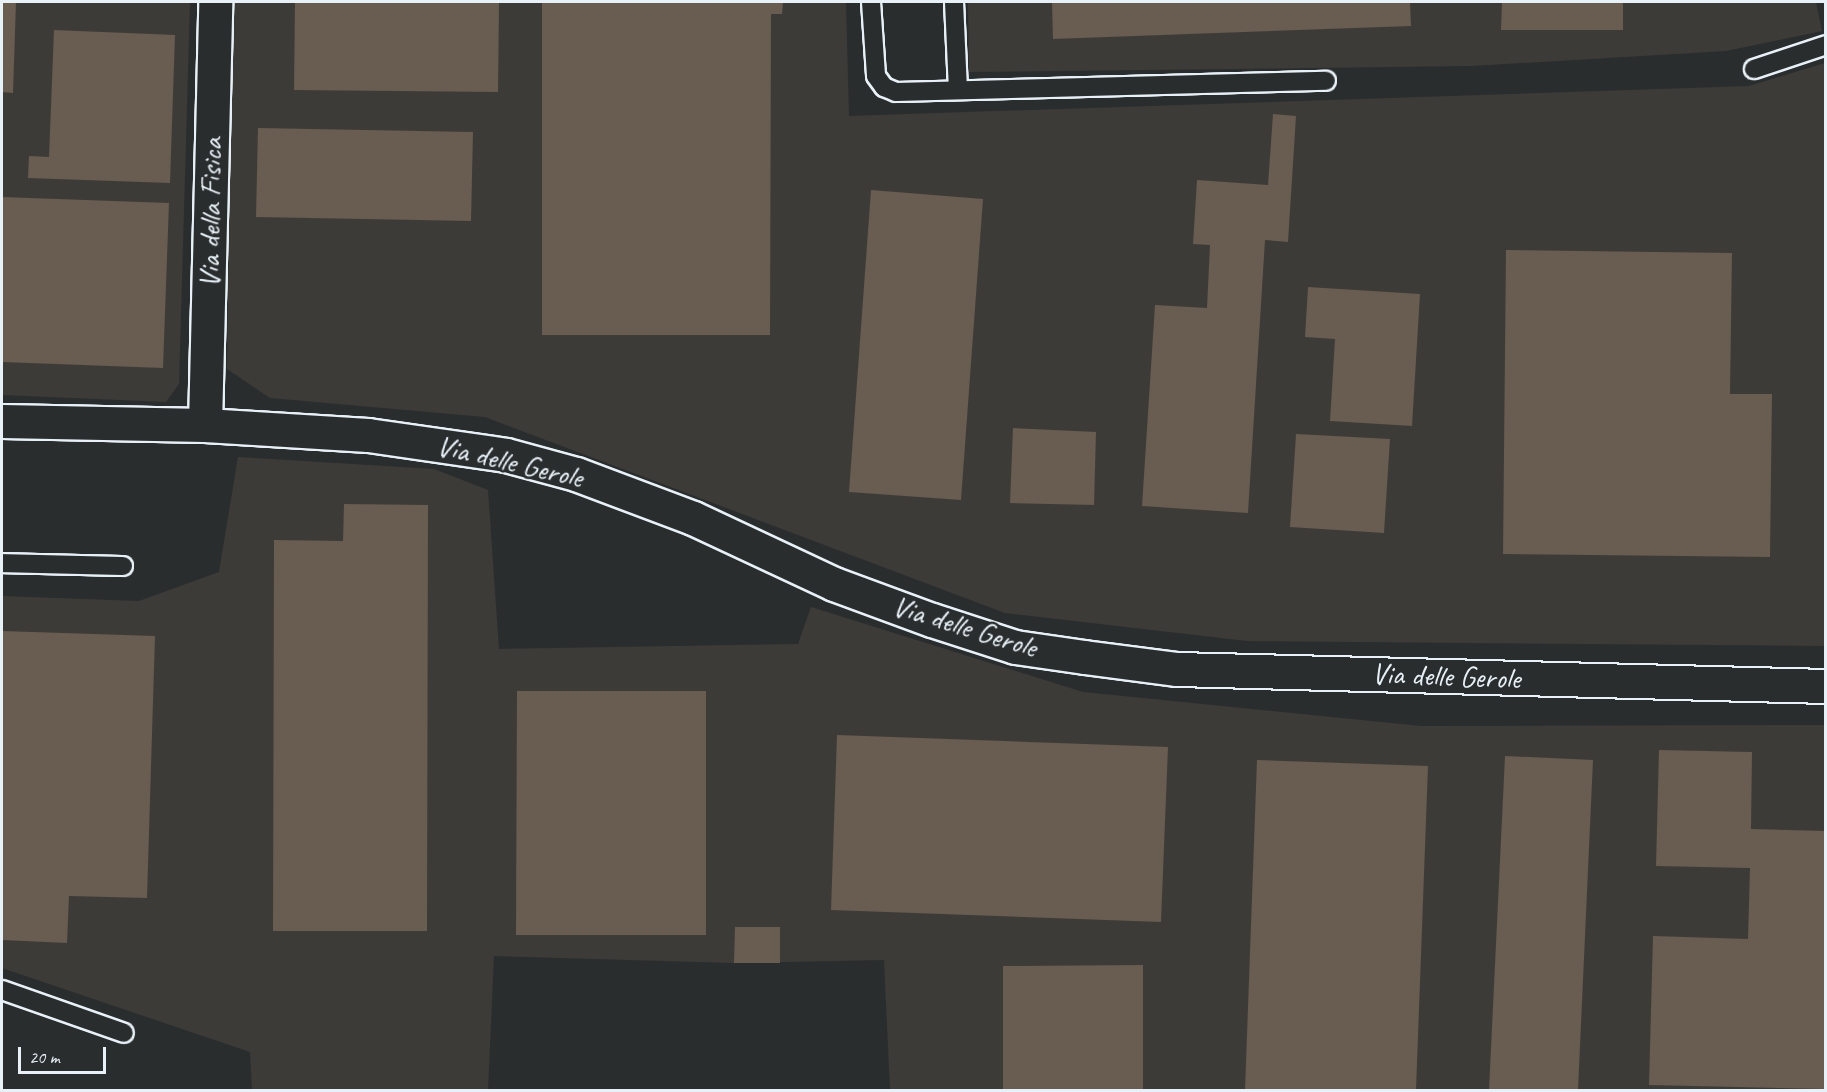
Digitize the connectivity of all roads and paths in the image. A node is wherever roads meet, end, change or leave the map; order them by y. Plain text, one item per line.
1 (215, 2) edge
2 (871, 2) edge
3 (954, 2) edge
4 (1826, 45) edge
5 (1754, 69) dead end
6 (1326, 81) dead end
7 (958, 90) junction
8 (2, 420) edge
9 (206, 425) junction
10 (2, 563) edge
11 (123, 566) dead end
12 (1826, 686) edge
13 (2, 990) edge
14 (124, 1033) dead end

1 - 9 street, Via della Fisica
2 - 7 lane
3 - 7 lane
4 - 5 lane
6 - 7 lane
8 - 9 street, Via delle Gerole
9 - 12 street, Via delle Gerole
10 - 11 lane
13 - 14 lane

